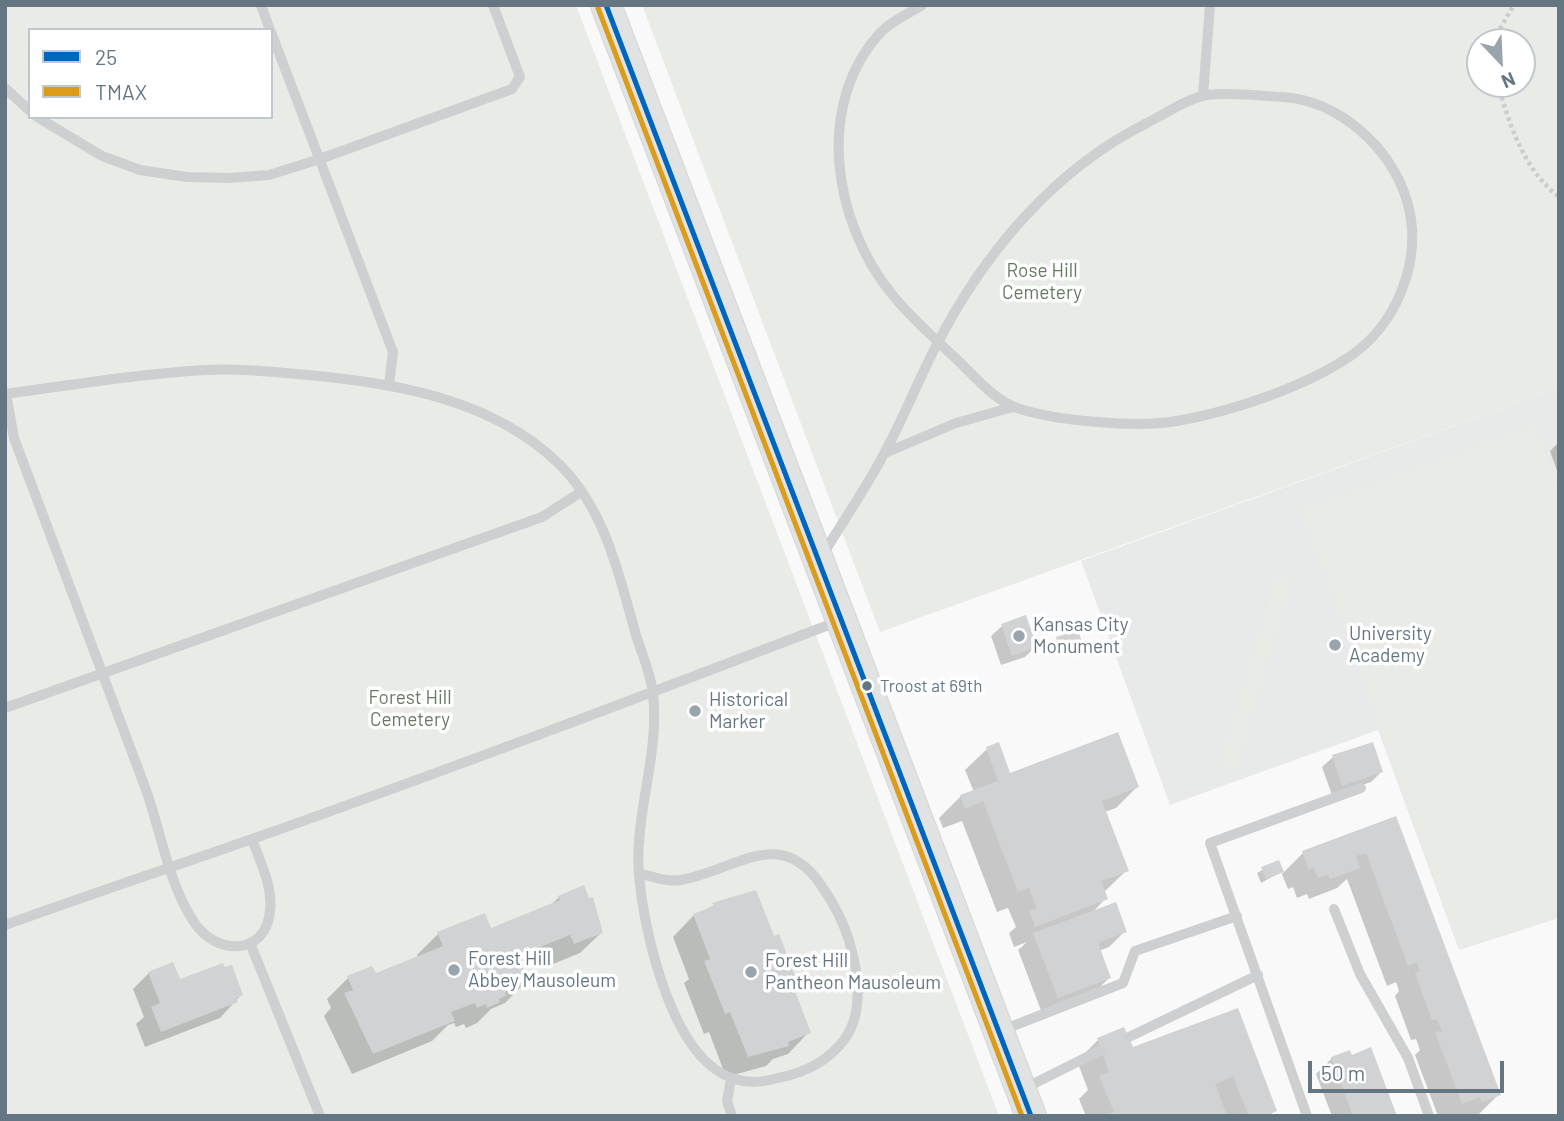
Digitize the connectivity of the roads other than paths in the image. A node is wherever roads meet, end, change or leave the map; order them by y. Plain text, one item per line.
1 (261, 5) edge
2 (493, 5) edge
3 (607, 5) edge
4 (922, 5) edge
5 (1210, 5) edge
6 (270, 28) edge
7 (273, 36) edge
8 (5, 88) edge
9 (1203, 95) junction
10 (28, 109) edge
11 (40, 119) edge
12 (320, 159) junction
13 (938, 342) junction
14 (389, 385) junction
15 (6, 394) edge
16 (1013, 407) junction
17 (885, 453) junction
18 (581, 492) junction
19 (819, 561) junction
20 (841, 620) junction
21 (102, 672) junction
22 (653, 692) junction
23 (5, 708) edge
24 (1361, 788) dead end
25 (252, 839) junction
26 (170, 865) junction
27 (639, 873) junction
28 (1334, 909) dead end
29 (1237, 916) junction
30 (5, 925) edge
31 (250, 943) junction
32 (1258, 975) junction
33 (999, 1032) junction
34 (1129, 1037) dead end
35 (1101, 1050) dead end
36 (731, 1079) junction
37 (1026, 1103) edge
38 (320, 1116) edge
39 (732, 1116) edge
40 (1307, 1116) edge
41 (1429, 1116) edge

1 - 6 lane
2 - 12 lane
3 - 19 main road
4 - 13 lane
5 - 9 lane
7 - 12 lane
8 - 10 lane
9 - 13 lane
9 - 16 lane
11 - 12 lane
12 - 14 lane
13 - 16 lane
13 - 17 lane
14 - 15 lane
14 - 18 lane
15 - 21 lane
16 - 17 lane
17 - 19 lane
18 - 21 lane
18 - 22 lane
19 - 20 main road
20 - 22 lane
20 - 33 main road
21 - 23 lane
21 - 26 lane
22 - 25 lane
22 - 27 lane
24 - 29 lane
25 - 26 lane
25 - 31 lane
26 - 30 lane
26 - 31 lane
27 - 36 lane
27 - 36 lane
28 - 41 lane
29 - 32 lane
29 - 33 lane
31 - 38 lane
32 - 34 lane
32 - 40 lane
33 - 37 main road
35 - 37 lane
36 - 39 lane

